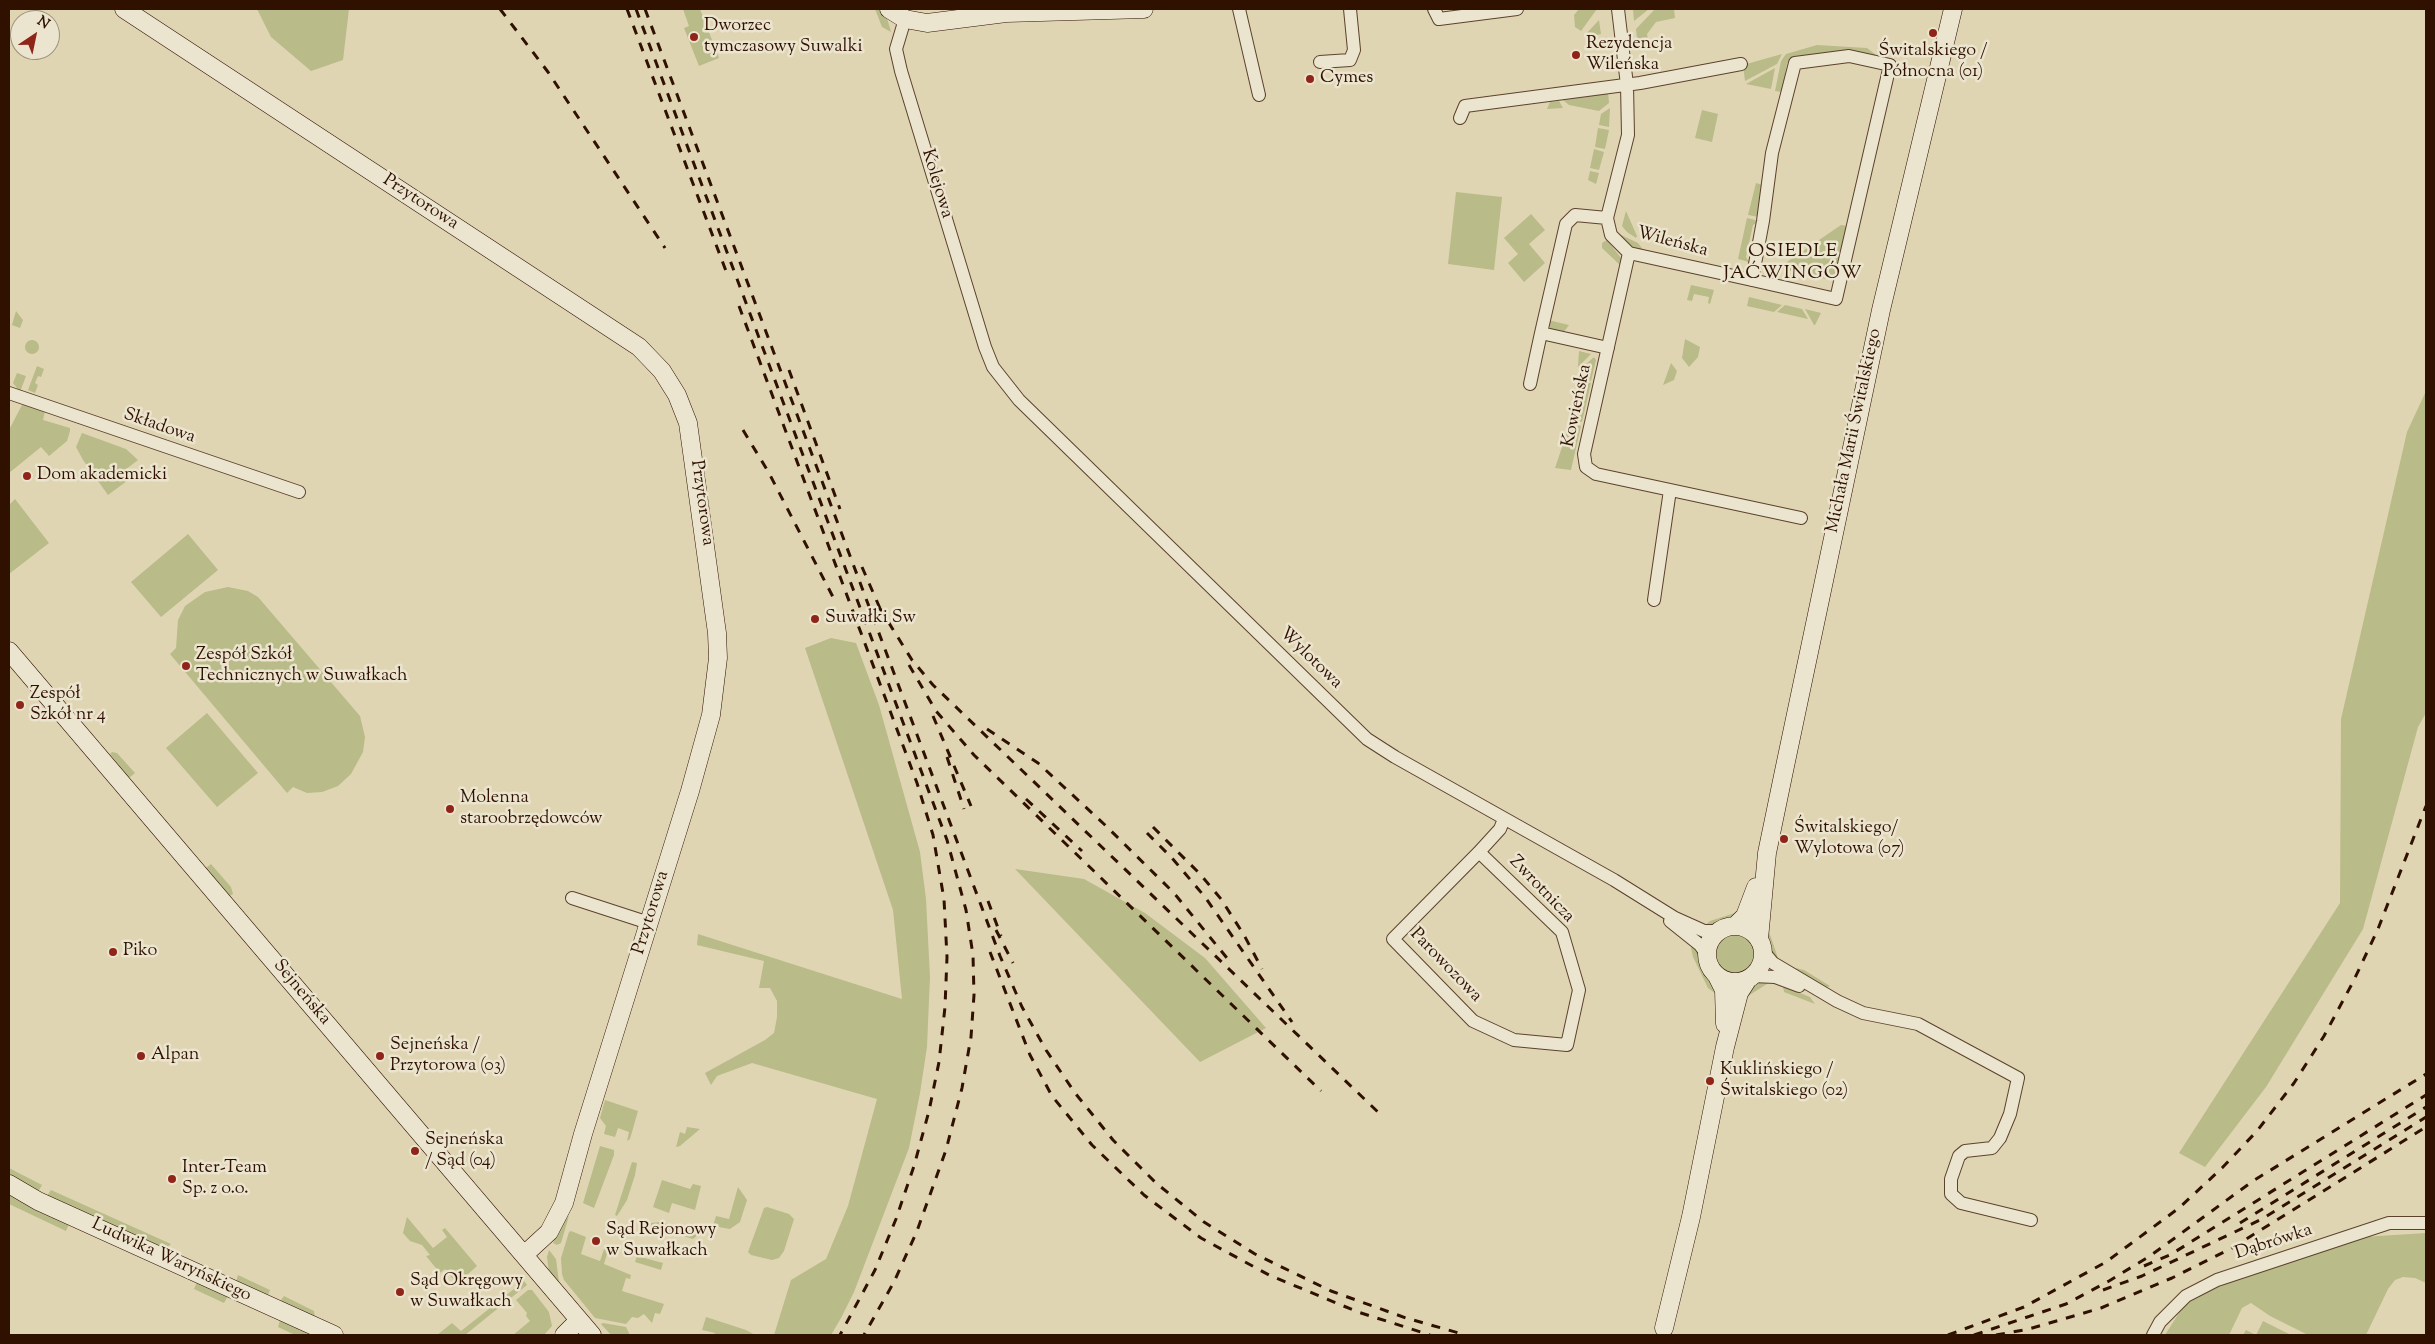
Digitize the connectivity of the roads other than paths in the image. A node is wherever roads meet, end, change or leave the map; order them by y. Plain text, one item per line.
1 (124, 9) edge
2 (889, 9) edge
3 (1144, 9) edge
4 (1239, 9) edge
5 (1350, 9) edge
6 (1434, 9) edge
7 (1517, 9) edge
8 (1618, 9) edge
9 (1952, 10) edge
10 (905, 19) junction
11 (1320, 62) dead end
12 (1741, 64) dead end
13 (1627, 85) junction
14 (1259, 95) dead end
15 (1460, 118) dead end
16 (1607, 218) junction
17 (1629, 253) junction
18 (1752, 280) junction
19 (1540, 332) junction
20 (1608, 348) junction
21 (993, 367) joint
22 (1530, 384) dead end
23 (9, 393) edge
24 (1670, 490) junction
25 (299, 492) dead end
26 (1801, 518) dead end
27 (1654, 600) dead end
28 (9, 650) edge
29 (1504, 819) junction
30 (1479, 852) junction
31 (1767, 853) junction
32 (572, 898) dead end
33 (1655, 907) junction
34 (650, 923) junction
35 (1728, 928) junction
36 (1761, 945) junction
37 (1707, 955) junction
38 (1717, 976) junction
39 (1751, 978) junction
40 (1825, 995) junction
41 (1567, 1045) joint
42 (1725, 1046) junction
43 (9, 1184) edge
44 (2031, 1220) dead end
45 (2426, 1223) edge
46 (524, 1255) junction
47 (580, 1320) junction
48 (1664, 1328) dead end
49 (334, 1335) edge
50 (564, 1335) edge
51 (592, 1335) edge
52 (2153, 1335) edge

1 - 34 street, Przytorowa
2 - 10 street
3 - 10 street
4 - 14 street
5 - 11 street
6 - 7 street
8 - 13 street
9 - 31 street, Michała Marii Świtalskiego
10 - 21 street, Kolejowa
12 - 13 street
13 - 15 street
13 - 16 street
16 - 17 street, Wileńska
16 - 19 street
17 - 18 street, Wileńska
17 - 20 street, Kowieńska
18 - 18 street, Wileńska
19 - 20 street
19 - 22 street
20 - 24 street, Kowieńska
21 - 29 street, Wylotowa
23 - 25 street, Składowa
24 - 26 street, Kowieńska
24 - 27 street
28 - 46 street, Sejneńska
29 - 30 street, Parowozowa
29 - 33 street, Wylotowa
30 - 41 street, Zwrotnicza
30 - 41 street, Parowozowa
31 - 35 street, Michała Marii Świtalskiego
31 - 36 street, Michała Marii Świtalskiego
32 - 34 street
33 - 35 street, Wylotowa
33 - 37 street, Wylotowa
34 - 46 street, Przytorowa
35 - 36 street
35 - 37 street
36 - 39 street
36 - 40 street
37 - 38 street
38 - 39 street
38 - 42 street
39 - 40 street
39 - 42 street
40 - 44 street
42 - 48 street
43 - 49 street, Ludwika Waryńskiego
45 - 52 street, Dąbrówka
46 - 47 street, Sejneńska
47 - 50 street
47 - 51 street, Sejneńska

